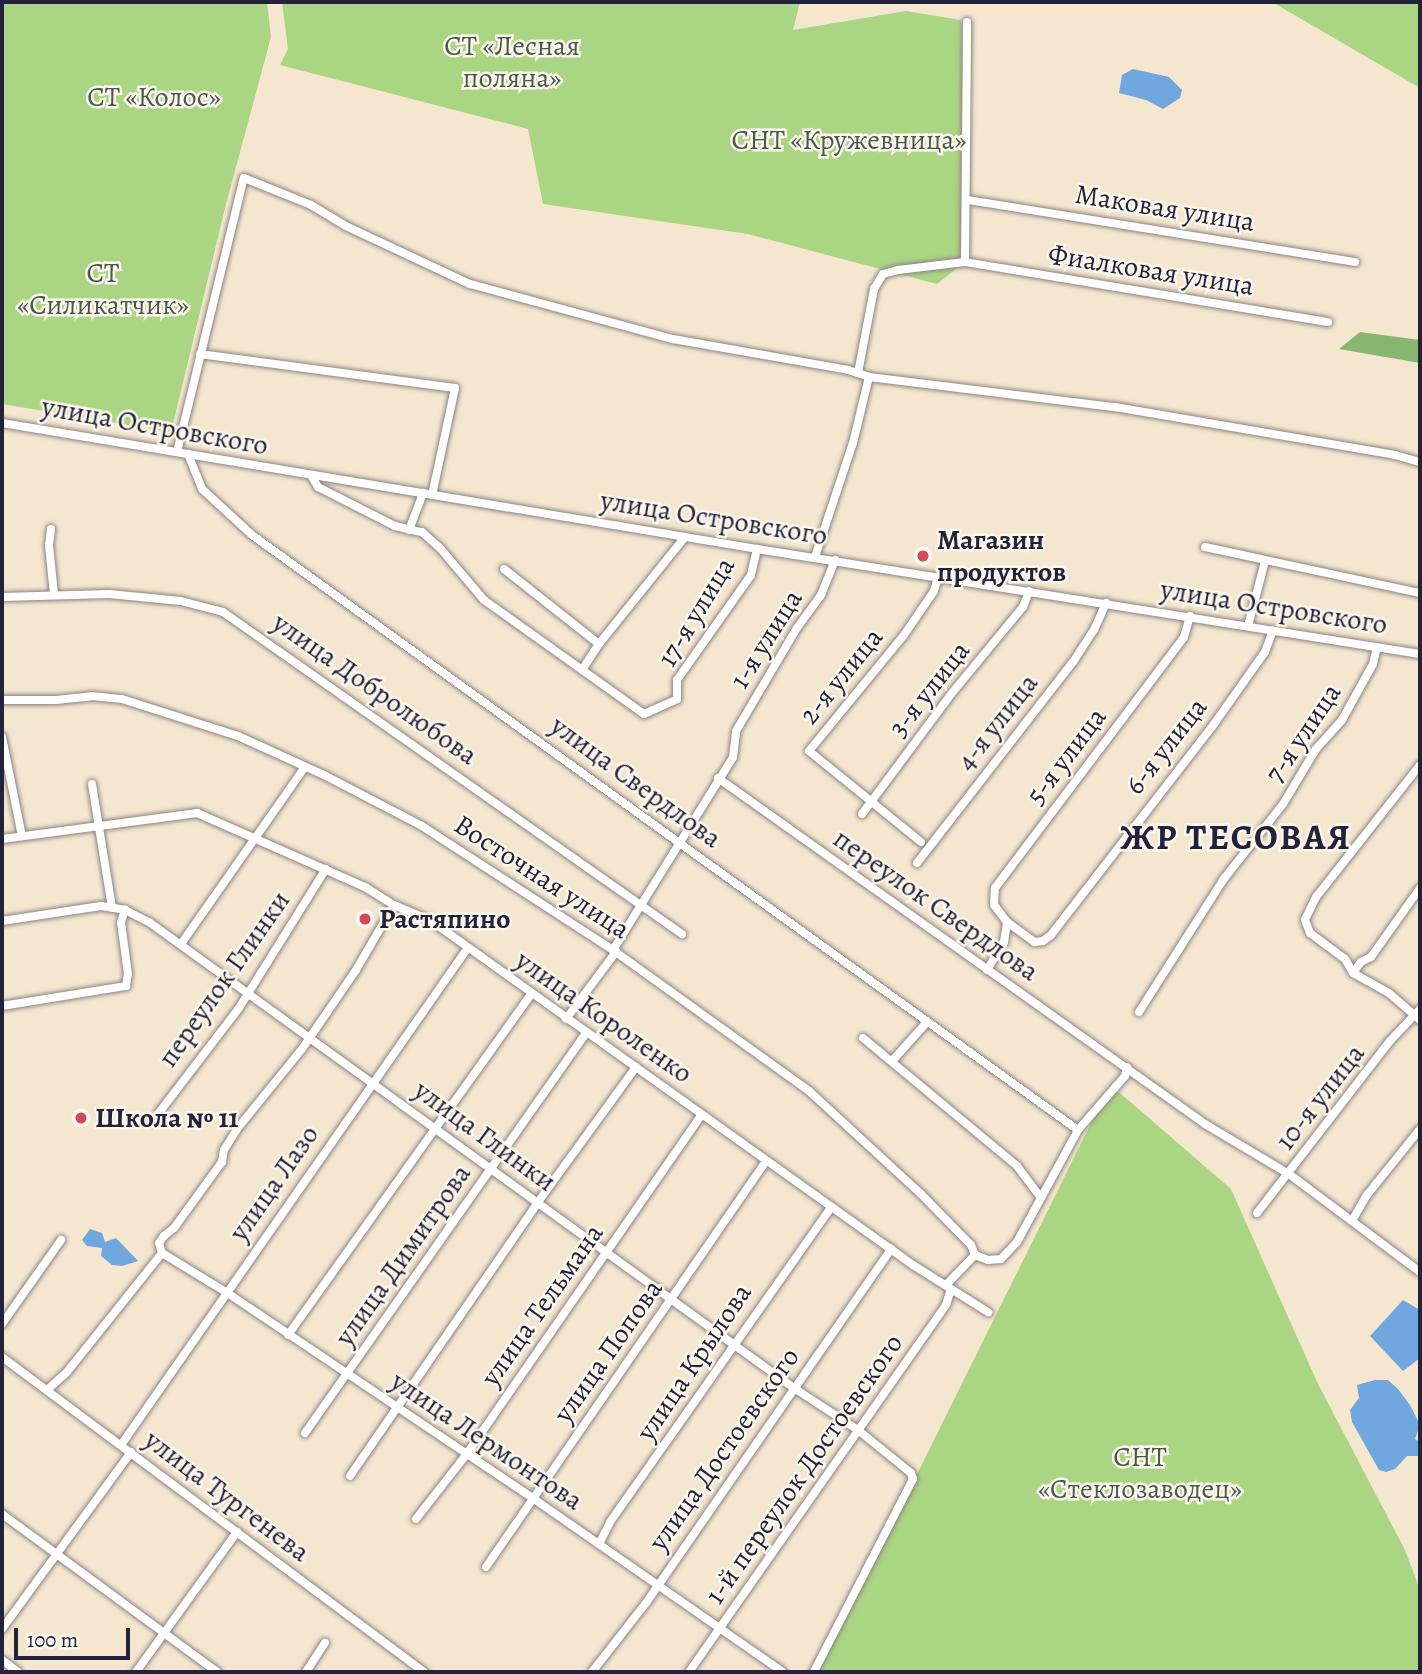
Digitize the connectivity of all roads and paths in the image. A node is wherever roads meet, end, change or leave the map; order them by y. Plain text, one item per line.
1 (967, 22) dead end
2 (968, 200) junction
3 (965, 262) junction
4 (1355, 262) dead end
5 (1328, 322) dead end
6 (200, 354) junction
7 (858, 373) junction
8 (869, 377) junction
9 (2, 423) edge
10 (177, 452) junction
11 (188, 454) junction
12 (1420, 462) edge
13 (311, 475) junction
14 (427, 494) junction
15 (51, 529) dead end
16 (409, 530) junction
17 (685, 537) junction
18 (1205, 547) dead end
19 (757, 548) junction
20 (815, 557) junction
21 (835, 560) junction
22 (1265, 561) junction
23 (504, 569) dead end
24 (938, 577) junction
25 (1029, 591) junction
26 (1420, 593) edge
27 (54, 594) junction
28 (2, 597) edge
29 (1106, 603) junction
30 (1190, 616) junction
31 (1248, 626) junction
32 (1273, 630) junction
33 (599, 644) junction
34 (1377, 647) junction
35 (1420, 654) edge
36 (582, 670) junction
37 (2, 700) edge
38 (2, 737) edge
39 (1420, 765) edge
40 (305, 767) junction
41 (718, 778) junction
42 (92, 784) dead end
43 (872, 802) junction
44 (862, 814) dead end
45 (99, 825) junction
46 (22, 836) junction
47 (257, 838) junction
48 (2, 839) edge
49 (678, 841) junction
50 (921, 842) dead end
51 (917, 863) dead end
52 (326, 869) junction
53 (1420, 888) edge
54 (394, 905) junction
55 (639, 905) junction
56 (112, 907) junction
57 (125, 910) junction
58 (2, 922) edge
59 (1007, 922) junction
60 (682, 934) dead end
61 (181, 944) junction
62 (467, 949) junction
63 (615, 951) junction
64 (986, 970) junction
65 (1353, 973) junction
66 (248, 994) junction
67 (531, 994) junction
68 (2, 1006) edge
69 (1139, 1012) dead end
70 (1419, 1015) edge
71 (566, 1019) junction
72 (927, 1022) junction
73 (586, 1033) junction
74 (309, 1036) junction
75 (863, 1038) dead end
76 (893, 1060) junction
77 (636, 1067) junction
78 (1127, 1067) junction
79 (373, 1082) junction
80 (158, 1114) dead end
81 (701, 1115) junction
82 (435, 1127) junction
83 (1420, 1129) edge
84 (1078, 1130) junction
85 (766, 1161) junction
86 (491, 1167) junction
87 (1289, 1174) junction
88 (1041, 1198) junction
89 (538, 1202) junction
90 (831, 1207) junction
91 (1257, 1213) dead end
92 (1353, 1219) junction
93 (61, 1240) dead end
94 (891, 1249) junction
95 (607, 1251) junction
96 (162, 1252) junction
97 (975, 1255) junction
98 (1420, 1272) edge
99 (948, 1287) junction
100 (226, 1292) junction
101 (672, 1297) junction
102 (988, 1312) dead end
103 (2, 1324) edge
104 (288, 1335) junction
105 (734, 1344) junction
106 (2, 1357) edge
107 (346, 1376) junction
108 (794, 1388) junction
109 (47, 1390) junction
110 (396, 1407) junction
111 (858, 1430) junction
112 (305, 1433) dead end
113 (121, 1445) junction
114 (131, 1452) junction
115 (466, 1455) junction
116 (350, 1476) dead end
117 (534, 1499) junction
118 (2, 1514) edge
119 (415, 1518) dead end
120 (237, 1532) junction
121 (598, 1544) junction
122 (58, 1554) junction
123 (486, 1567) dead end
124 (658, 1585) junction
125 (721, 1627) junction
126 (2, 1629) edge
127 (163, 1633) junction
128 (326, 1643) dead end
129 (2, 1660) edge
130 (18, 1672) edge
131 (136, 1672) edge
132 (217, 1672) edge
133 (306, 1672) edge
134 (424, 1672) edge
135 (592, 1672) edge
136 (689, 1672) edge
137 (783, 1672) edge
138 (814, 1672) edge

1 - 2 street
2 - 3 street
2 - 4 street, Маковая улица
3 - 5 street, Фиалковая улица
3 - 7 street, Фиалковая улица
6 - 7 street
6 - 10 street
6 - 14 street
7 - 8 street
8 - 12 street
8 - 20 street
9 - 10 street, улица Островского
10 - 11 street, улица Островского
11 - 13 street, улица Островского
11 - 49 street, улица Свердлова
13 - 14 street, улица Островского
13 - 16 street
14 - 16 street
14 - 17 street, улица Островского
15 - 27 street
16 - 36 street
17 - 19 street, улица Островского
17 - 33 street
18 - 22 street
19 - 20 street, улица Островского
19 - 36 street, 17-я улица
20 - 21 street, улица Островского
21 - 24 street, улица Островского
21 - 41 street, 1-я улица
22 - 26 street
22 - 31 street
23 - 33 street
24 - 25 street, улица Островского
24 - 43 street, 2-я улица
25 - 29 street, улица Островского
25 - 43 street, 3-я улица
27 - 28 street, улица Добролюбова
27 - 55 street, улица Добролюбова
29 - 30 street, улица Островского
29 - 51 street, 4-я улица
30 - 31 street, улица Островского
30 - 59 street, 5-я улица
31 - 32 street, улица Островского
32 - 34 street, улица Островского
32 - 59 street, 6-я улица
33 - 36 street
34 - 35 street, улица Островского
34 - 69 street, 7-я улица
37 - 40 street, Восточная улица
38 - 46 street
39 - 65 street
40 - 47 street
40 - 63 street, Восточная улица
41 - 49 street, 1-я улица
41 - 64 street, переулок Свердлова
42 - 45 street
43 - 44 street, 3-я улица
43 - 50 street, 2-я улица
45 - 46 street, улица Короленко
45 - 47 street, улица Короленко
45 - 56 street
46 - 48 street, улица Короленко
47 - 52 street, улица Короленко
47 - 61 street
49 - 55 street, 1-я улица
49 - 72 street, улица Свердлова
52 - 54 street, улица Короленко
52 - 66 street, переулок Глинки
53 - 65 street
54 - 62 street, улица Короленко
54 - 74 street
55 - 60 street, улица Добролюбова
55 - 63 street, 1-я улица
56 - 57 street, улица Глинки
56 - 58 street, улица Глинки
57 - 61 street, улица Глинки
57 - 68 street
59 - 64 street
61 - 66 street, улица Глинки
62 - 67 street, улица Короленко
62 - 79 street, улица Лазо
63 - 71 street, 1-я улица
63 - 97 street, Восточная улица
64 - 78 street, переулок Свердлова
65 - 70 street
66 - 74 street, улица Глинки
66 - 80 street, переулок Глинки
67 - 71 street, улица Короленко
67 - 82 street
70 - 87 street, 10-я улица
71 - 73 street, улица Короленко
72 - 76 street
72 - 84 street, улица Свердлова
73 - 77 street, улица Короленко
73 - 86 street, улица Димитрова
74 - 79 street, улица Глинки
74 - 96 street
75 - 76 street
76 - 88 street
77 - 81 street, улица Короленко
77 - 89 street
78 - 84 street
78 - 87 street, переулок Свердлова
79 - 82 street, улица Глинки
79 - 100 street, улица Лазо
81 - 85 street, улица Короленко
81 - 95 street, улица Тельмана
82 - 86 street, улица Глинки
82 - 104 street
83 - 92 street
84 - 88 street
85 - 90 street, улица Короленко
85 - 101 street, улица Попова
86 - 89 street, улица Глинки
86 - 107 street, улица Димитрова
87 - 91 street, 10-я улица
87 - 92 street, переулок Свердлова
88 - 97 street
89 - 95 street, улица Глинки
89 - 110 street
90 - 94 street, улица Короленко
90 - 105 street, улица Крылова
92 - 98 street, переулок Свердлова
93 - 103 street
94 - 99 street, улица Короленко
94 - 108 street, улица Достоевского
95 - 101 street, улица Глинки
95 - 115 street, улица Тельмана
96 - 100 street, улица Лермонтова
96 - 109 street
97 - 99 street, 1-й переулок Достоевского
99 - 102 street, улица Короленко
99 - 111 street, 1-й переулок Достоевского
100 - 104 street, улица Лермонтова
100 - 113 street, улица Лазо
101 - 105 street, улица Глинки
101 - 117 street, улица Попова
104 - 107 street, улица Лермонтова
105 - 108 street, улица Глинки
105 - 121 street, улица Крылова
106 - 109 street, улица Тургенева
107 - 110 street, улица Лермонтова
107 - 112 street, улица Димитрова
108 - 111 street, улица Глинки
108 - 124 street, улица Достоевского
109 - 113 street, улица Тургенева
110 - 115 street, улица Лермонтова
110 - 116 street
111 - 125 street, 1-й переулок Достоевского
111 - 138 street, улица Глинки
113 - 114 street, улица Тургенева
114 - 120 street, улица Тургенева
114 - 122 street
115 - 117 street, улица Лермонтова
115 - 119 street, улица Тельмана
117 - 121 street, улица Лермонтова
117 - 123 street, улица Попова
118 - 122 street
120 - 127 street
120 - 134 street, улица Тургенева
121 - 124 street, улица Лермонтова
122 - 126 street
122 - 127 street
124 - 125 street, улица Лермонтова
124 - 135 street, улица Достоевского
125 - 136 street, 1-й переулок Достоевского
125 - 137 street, улица Лермонтова
127 - 131 street
127 - 132 street
128 - 133 street
129 - 130 street

